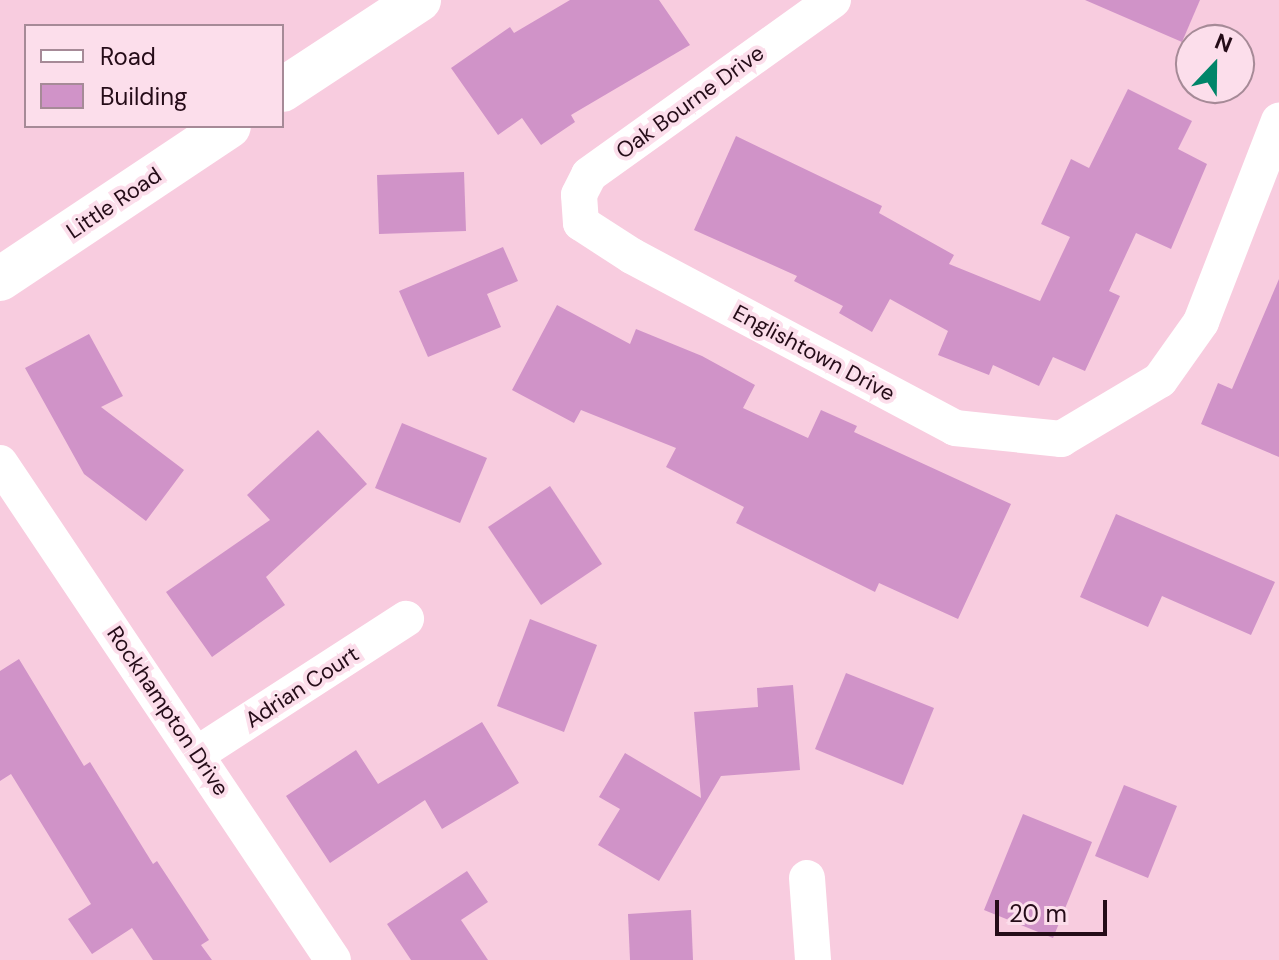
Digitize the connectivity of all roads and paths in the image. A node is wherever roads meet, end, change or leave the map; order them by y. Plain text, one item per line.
1 (419, 0) edge
2 (833, 0) edge
3 (284, 89) edge
4 (1279, 121) edge
5 (226, 128) edge
6 (581, 223) joint
7 (0, 279) edge
8 (0, 463) edge
9 (406, 619) dead end
10 (197, 754) junction
11 (807, 878) dead end
12 (333, 960) edge
13 (813, 960) edge

1 - 3 street
2 - 6 street, Oak Bourne Drive
4 - 6 street, Englishtown Drive
5 - 7 street, Little Road
8 - 10 street, Rockhampton Drive
9 - 10 street, Adrian Court
10 - 12 street, Rockhampton Drive
11 - 13 street

